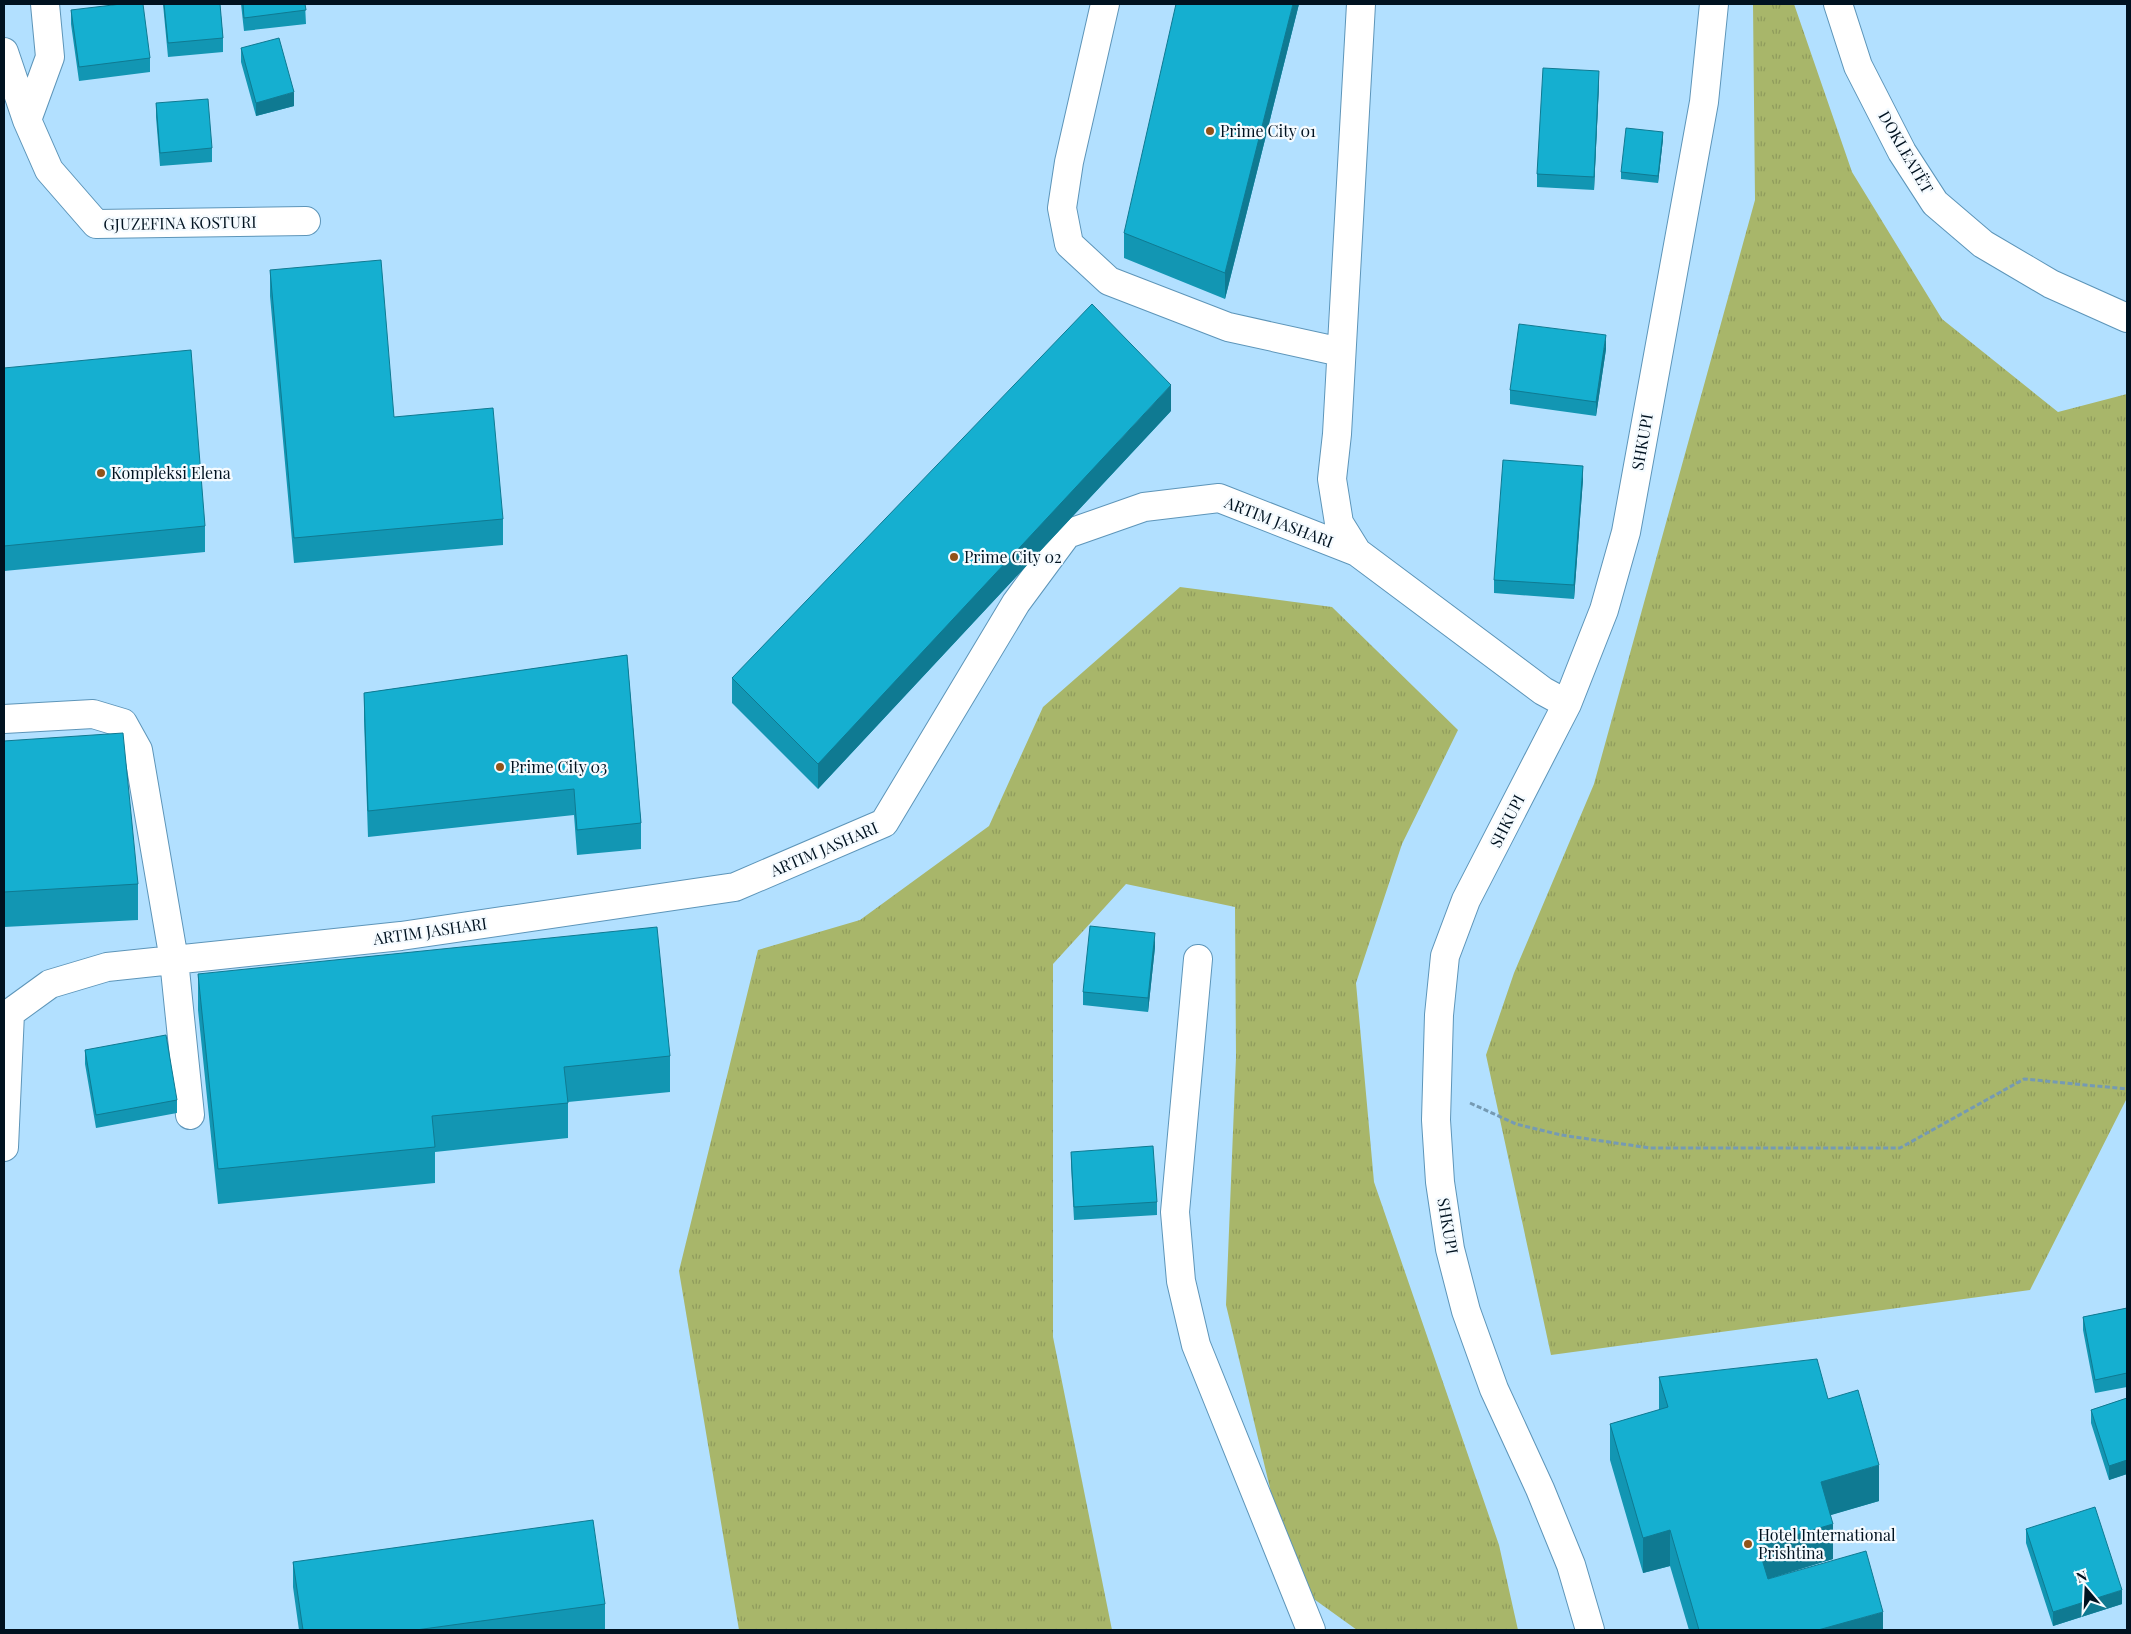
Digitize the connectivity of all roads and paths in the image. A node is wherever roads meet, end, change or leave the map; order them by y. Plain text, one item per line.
1 (45, 4) edge
2 (1105, 4) edge
3 (1361, 4) edge
4 (1714, 4) edge
5 (1838, 4) edge
6 (4, 52) edge
7 (27, 120) junction
8 (306, 221) dead end
9 (2127, 318) edge
10 (1341, 352) junction
11 (1357, 552) junction
12 (1567, 704) junction
13 (4, 720) edge
14 (1198, 959) dead end
15 (174, 960) junction
16 (1436, 1088) junction
17 (2127, 1089) edge
18 (190, 1116) dead end
19 (4, 1147) edge
20 (1311, 1630) edge
21 (1590, 1630) edge

1 - 7 street
2 - 10 street
3 - 10 street
4 - 12 street, SHKUPI
5 - 9 street, DOKLEATËT
6 - 7 street, GJUZEFINA KOSTURI
7 - 8 street, GJUZEFINA KOSTURI
10 - 11 street
11 - 12 street, ARTIM JASHARI
11 - 15 street, ARTIM JASHARI
12 - 16 street, SHKUPI
13 - 15 street
14 - 20 street
15 - 18 street
15 - 19 street, ARTIM JASHARI
16 - 17 path
16 - 21 street, SHKUPI

